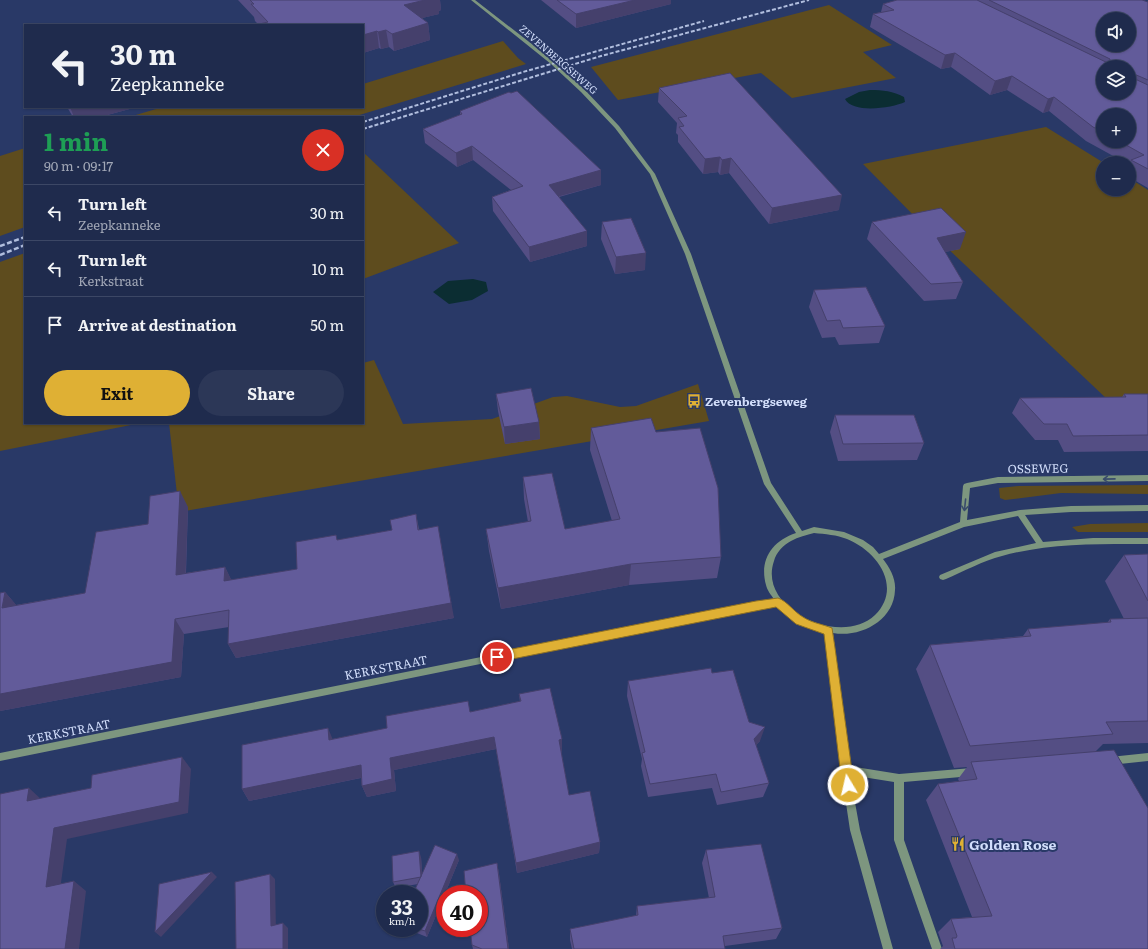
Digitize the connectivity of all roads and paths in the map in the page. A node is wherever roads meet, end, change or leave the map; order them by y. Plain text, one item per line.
1 (473, 0) edge
2 (1148, 478) edge
3 (1148, 508) edge
4 (1020, 513) junction
5 (963, 524) junction
6 (799, 532) junction
7 (1148, 541) edge
8 (1041, 545) junction
9 (879, 557) junction
10 (943, 577) dead end
11 (778, 602) junction
12 (829, 631) junction
13 (0, 757) edge
14 (1148, 758) edge
15 (1101, 761) edge
16 (845, 770) junction
17 (985, 771) edge
18 (899, 778) junction
19 (888, 949) edge
20 (937, 949) edge

1 - 6 street, ZEVENBERGSEWEG
2 -> 5 street, OSSEWEG
3 - 4 street
4 - 5 street
4 - 8 street
5 - 9 street
6 - 9 street
6 - 11 street
7 - 8 street
8 - 10 street
9 - 12 street
11 - 12 street
11 - 13 street, KERKSTRAAT
12 - 16 street
14 - 15 street
16 - 18 street
16 - 19 street
17 - 18 street
18 - 20 street

